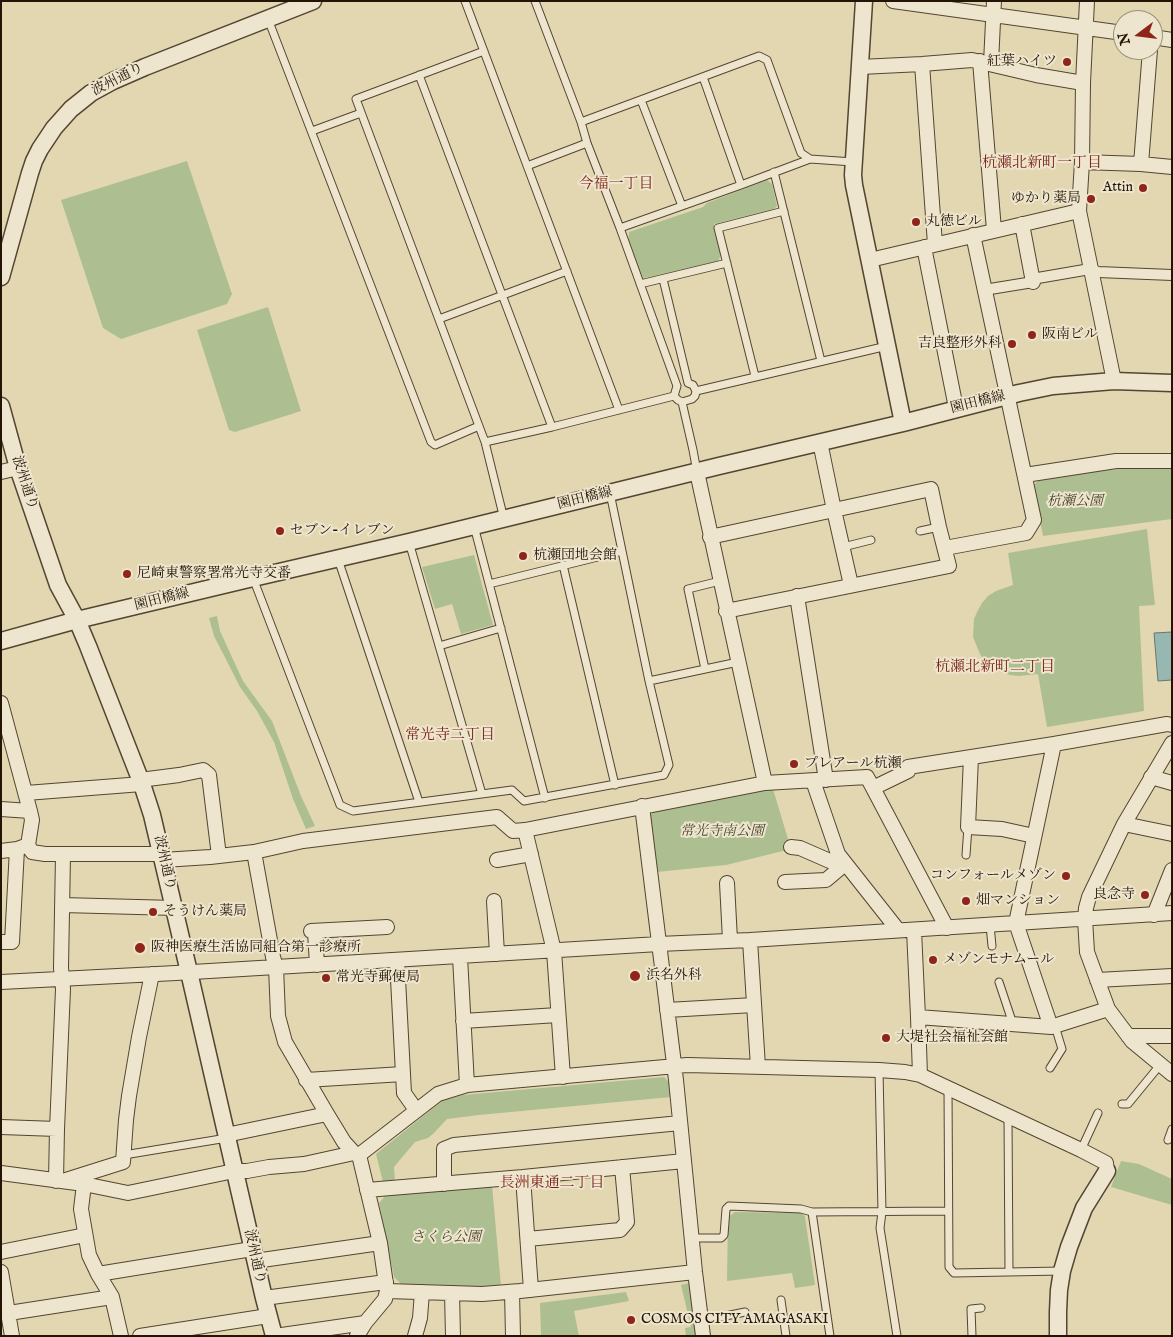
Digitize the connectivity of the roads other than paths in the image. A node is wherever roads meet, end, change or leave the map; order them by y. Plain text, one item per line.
1 (313, 1) edge
2 (465, 1) edge
3 (535, 1) edge
4 (864, 1) edge
5 (893, 1) edge
6 (1087, 1) edge
7 (994, 8) edge
8 (268, 19) junction
9 (1086, 27) junction
10 (1113, 31) edge
11 (484, 51) junction
12 (1149, 60) edge
13 (985, 62) junction
14 (922, 64) junction
15 (860, 67) junction
16 (420, 75) junction
17 (703, 77) junction
18 (1083, 83) junction
19 (641, 100) junction
20 (362, 113) junction
21 (581, 122) junction
22 (312, 131) junction
23 (587, 143) junction
24 (810, 159) junction
25 (854, 162) junction
26 (1082, 162) junction
27 (1141, 164) junction
28 (527, 166) junction
29 (1172, 167) edge
30 (774, 172) junction
31 (741, 185) junction
32 (682, 206) junction
33 (784, 210) junction
34 (1079, 211) junction
35 (1022, 224) junction
36 (620, 228) junction
37 (994, 230) junction
38 (973, 236) junction
39 (929, 246) junction
40 (870, 260) junction
41 (727, 263) junction
42 (1090, 269) junction
43 (566, 271) junction
44 (1172, 275) edge
45 (1, 277) edge
46 (663, 279) junction
47 (1033, 281) junction
48 (640, 284) junction
49 (984, 290) junction
50 (502, 295) junction
51 (439, 319) junction
52 (887, 346) junction
53 (821, 361) junction
54 (755, 376) junction
55 (1114, 381) junction
56 (688, 383) junction
57 (1172, 383) edge
58 (677, 386) junction
59 (696, 390) junction
60 (674, 396) junction
61 (1008, 396) junction
62 (682, 402) junction
63 (1, 406) edge
64 (956, 408) junction
65 (619, 410) junction
66 (903, 423) junction
67 (479, 426) junction
68 (552, 427) junction
69 (485, 442) junction
70 (820, 442) junction
71 (1172, 461) edge
72 (18, 468) junction
73 (1, 472) edge
74 (697, 472) junction
75 (1025, 475) junction
76 (610, 493) junction
77 (834, 510) junction
78 (504, 519) junction
79 (474, 526) junction
80 (939, 527) junction
81 (920, 532) dead end
82 (710, 537) junction
83 (871, 540) dead end
84 (409, 542) junction
85 (843, 547) junction
86 (945, 548) junction
87 (622, 551) junction
88 (338, 559) junction
89 (564, 565) junction
90 (253, 578) junction
91 (720, 582) junction
92 (489, 584) junction
93 (851, 585) junction
94 (797, 596) junction
95 (726, 610) junction
96 (77, 620) junction
97 (501, 628) junction
98 (1, 641) edge
99 (439, 646) junction
100 (738, 662) junction
101 (704, 669) junction
102 (649, 681) junction
103 (2, 707) edge
104 (1172, 725) edge
105 (1172, 743) edge
106 (1054, 744) junction
107 (970, 757) junction
108 (1151, 777) junction
109 (820, 780) junction
110 (141, 782) junction
111 (764, 783) junction
112 (1172, 783) edge
113 (614, 785) junction
114 (873, 788) junction
115 (26, 793) junction
116 (482, 794) junction
117 (545, 798) junction
118 (419, 802) junction
119 (642, 806) junction
120 (1, 809) edge
121 (30, 811) junction
122 (1124, 824) junction
123 (968, 827) junction
124 (525, 830) junction
125 (1172, 834) edge
126 (1034, 836) junction
127 (22, 847) junction
128 (790, 847) dead end
129 (1, 851) edge
130 (254, 852) junction
131 (531, 854) junction
132 (63, 855) junction
133 (966, 855) dead end
134 (219, 856) junction
135 (163, 857) junction
136 (497, 860) dead end
137 (845, 864) junction
138 (1172, 870) edge
139 (785, 882) dead end
140 (726, 883) dead end
141 (494, 901) dead end
142 (62, 905) junction
143 (175, 908) junction
144 (1172, 913) edge
145 (1154, 915) junction
146 (1085, 919) junction
147 (1016, 923) junction
148 (990, 925) junction
149 (388, 926) dead end
150 (947, 928) junction
151 (898, 930) junction
152 (914, 930) junction
153 (730, 940) junction
154 (750, 940) junction
155 (1, 942) edge
156 (659, 944) junction
157 (992, 946) dead end
158 (554, 951) junction
159 (497, 954) junction
160 (460, 956) junction
161 (396, 960) junction
162 (317, 964) junction
163 (276, 967) junction
164 (190, 972) junction
165 (152, 974) junction
166 (1172, 976) edge
167 (62, 979) junction
168 (1097, 980) junction
169 (1, 982) edge
170 (999, 982) dead end
171 (754, 1005) junction
172 (1108, 1009) junction
173 (667, 1010) junction
174 (558, 1015) junction
175 (918, 1017) junction
176 (463, 1021) junction
177 (1013, 1025) junction
178 (1053, 1026) junction
179 (1128, 1036) junction
180 (1172, 1036) edge
181 (1160, 1065) junction
182 (674, 1066) junction
183 (758, 1067) junction
184 (1050, 1068) dead end
185 (879, 1070) junction
186 (403, 1074) junction
187 (1172, 1074) edge
188 (920, 1075) junction
189 (563, 1077) junction
190 (306, 1080) junction
191 (467, 1085) junction
192 (948, 1088) junction
193 (1122, 1104) dead end
194 (416, 1110) junction
195 (1098, 1113) dead end
196 (327, 1114) junction
197 (1008, 1116) junction
198 (680, 1123) junction
199 (1, 1127) edge
200 (56, 1129) junction
201 (1172, 1129) edge
202 (227, 1136) junction
203 (1168, 1140) dead end
204 (1081, 1150) junction
205 (356, 1154) junction
206 (124, 1156) junction
207 (684, 1161) junction
208 (622, 1167) junction
209 (234, 1171) junction
210 (1107, 1171) joint
211 (1, 1173) edge
212 (523, 1177) junction
213 (59, 1181) junction
214 (84, 1184) junction
215 (444, 1184) junction
216 (367, 1190) junction
217 (948, 1211) junction
218 (812, 1212) junction
219 (882, 1212) junction
220 (85, 1235) junction
221 (693, 1238) junction
222 (528, 1239) junction
223 (380, 1243) junction
224 (1, 1252) edge
225 (254, 1255) junction
226 (1062, 1271) junction
227 (1, 1272) edge
228 (696, 1272) junction
229 (1009, 1272) junction
230 (98, 1274) junction
231 (386, 1286) junction
232 (531, 1290) junction
233 (422, 1292) junction
234 (512, 1292) junction
235 (452, 1293) junction
236 (112, 1297) junction
237 (264, 1298) junction
238 (3, 1299) edge
239 (780, 1300) dead end
240 (981, 1308) dead end
241 (745, 1312) dead end
242 (9, 1314) junction
243 (268, 1316) junction
244 (702, 1321) junction
245 (365, 1323) junction
246 (12, 1336) edge
247 (121, 1336) edge
248 (140, 1336) edge
249 (274, 1336) edge
250 (357, 1336) edge
251 (415, 1336) edge
252 (453, 1336) edge
253 (513, 1336) edge
254 (703, 1336) edge
255 (786, 1336) edge
256 (830, 1336) edge
257 (897, 1336) edge
258 (972, 1336) edge
259 (1058, 1336) edge

1 - 8 street, 波州通り
2 - 11 lane
3 - 21 lane
4 - 15 street
5 - 7 street
6 - 9 street
7 - 9 street
7 - 13 street
8 - 22 lane
8 - 45 street, 波州通り
9 - 10 street
9 - 18 street
11 - 16 lane
11 - 28 lane
12 - 27 street
13 - 14 street
13 - 18 street
13 - 37 street
14 - 15 street
14 - 39 street
15 - 25 street
16 - 20 lane
16 - 50 lane
17 - 19 lane
17 - 24 lane
17 - 31 lane
18 - 26 street
19 - 21 lane
19 - 32 lane
20 - 22 lane
20 - 51 lane
21 - 23 lane
22 - 67 lane
23 - 28 lane
23 - 36 lane
24 - 25 lane
24 - 30 lane
25 - 40 street
26 - 27 street
26 - 34 street
27 - 29 street
28 - 43 lane
30 - 31 lane
30 - 33 lane
31 - 32 lane
32 - 36 lane
33 - 41 lane
33 - 53 lane
34 - 35 street
34 - 42 street
35 - 37 street
35 - 47 street
36 - 48 lane
37 - 38 street
38 - 39 street
38 - 49 street
39 - 40 street
39 - 64 street
40 - 52 street
41 - 46 lane
41 - 54 lane
42 - 44 street
42 - 47 street
42 - 55 street
43 - 50 lane
43 - 65 lane
46 - 48 lane
46 - 56 lane
47 - 49 street
48 - 58 lane
49 - 61 street
50 - 51 lane
50 - 68 lane
51 - 67 lane
52 - 53 lane
52 - 66 street
53 - 54 lane
54 - 59 lane
55 - 57 street, 園田橋線
55 - 61 street, 園田橋線
56 - 58 lane
56 - 59 lane
58 - 60 lane
59 - 62 lane
60 - 62 lane
60 - 65 lane
61 - 64 street, 園田橋線
61 - 75 street
62 - 74 lane
63 - 72 street, 波州通り
64 - 66 street, 園田橋線
65 - 68 lane
66 - 70 street, 園田橋線
67 - 69 lane
68 - 69 lane
69 - 78 lane
70 - 74 street, 園田橋線
70 - 77 street
71 - 75 street
72 - 73 street
72 - 96 street, 波州通り
74 - 76 street, 園田橋線
74 - 82 street
75 - 86 street
76 - 78 street, 園田橋線
76 - 87 lane
77 - 80 street
77 - 82 street
77 - 85 street
78 - 79 street, 園田橋線
79 - 84 street, 園田橋線
79 - 92 lane
80 - 81 lane
80 - 86 street
82 - 91 street
83 - 85 lane
84 - 88 street, 園田橋線
84 - 99 lane
85 - 93 street
86 - 93 street
87 - 89 lane
87 - 102 lane
88 - 90 street, 園田橋線
88 - 118 lane
89 - 92 lane
89 - 113 lane
90 - 96 street, 園田橋線
90 - 118 lane
91 - 95 street
91 - 101 lane
92 - 97 lane
93 - 94 street
94 - 95 street
94 - 109 street
95 - 100 street
96 - 98 street, 園田橋線
96 - 110 street, 波州通り
97 - 99 lane
97 - 117 lane
99 - 116 lane
100 - 101 lane
100 - 111 street
101 - 102 lane
102 - 113 lane
103 - 115 street
104 - 106 street
105 - 108 street
106 - 107 street
106 - 126 street
107 - 114 street
107 - 123 street
108 - 112 street
108 - 122 street
109 - 111 street
109 - 114 street
109 - 137 street
110 - 115 street
110 - 134 street
110 - 135 street, 波州通り
111 - 119 street
113 - 117 lane
114 - 150 street
115 - 121 street
116 - 117 lane
116 - 118 lane
119 - 124 street
119 - 156 street
120 - 121 street
121 - 127 street
122 - 125 street
122 - 146 street
123 - 126 street
123 - 133 lane
124 - 130 street
124 - 131 street
126 - 147 street
127 - 129 street
127 - 132 street
127 - 155 street
128 - 137 street
130 - 134 street
130 - 163 street
131 - 136 street
131 - 158 street
132 - 135 street
132 - 142 street
134 - 135 street
135 - 143 street, 波州通り
137 - 139 street
137 - 151 street
138 - 145 street
140 - 153 street
141 - 159 street
142 - 143 street
142 - 167 street
143 - 164 street, 波州通り
144 - 145 street
145 - 146 street
146 - 147 street
146 - 168 street
147 - 148 street
147 - 178 street
148 - 150 street
148 - 157 lane
149 - 162 street
150 - 152 street
151 - 152 street
151 - 154 street
152 - 175 street
153 - 154 street
153 - 156 street
154 - 171 street
156 - 158 street
156 - 173 street
158 - 159 street
158 - 174 street
159 - 160 street
160 - 161 street
160 - 176 street
161 - 162 street
161 - 186 street
162 - 163 street
163 - 164 street
163 - 190 street
164 - 165 street
164 - 202 street, 波州通り
165 - 167 street
165 - 206 street
166 - 168 street
167 - 169 street
167 - 200 street
168 - 172 street
170 - 177 lane
171 - 173 street
171 - 183 street
172 - 178 street
172 - 179 street
173 - 182 street
174 - 176 street
174 - 189 street
175 - 177 street
175 - 188 street
176 - 191 street
177 - 178 street
178 - 184 lane
179 - 180 street
179 - 181 street
181 - 187 street
181 - 193 lane
182 - 183 street
182 - 189 street
182 - 198 street
183 - 185 street
185 - 188 street
185 - 219 lane
186 - 190 street
186 - 194 street
188 - 192 street
189 - 191 street
190 - 196 street
191 - 194 street
192 - 197 street
192 - 217 lane
194 - 205 street
195 - 204 lane
196 - 202 street
196 - 205 street
197 - 204 street
197 - 229 lane
198 - 207 street
198 - 215 street
199 - 200 street
200 - 213 street
201 - 203 lane
202 - 206 lane
202 - 209 street, 波州通り
204 - 210 street
205 - 209 street
205 - 216 street
206 - 213 street
207 - 208 street
207 - 221 street
208 - 212 street
208 - 222 street
209 - 214 street
209 - 225 street, 波州通り
210 - 226 street
211 - 213 street
212 - 215 street
212 - 222 street
213 - 214 street
214 - 220 street
215 - 216 street
216 - 223 street
217 - 219 lane
217 - 229 lane
218 - 219 lane
218 - 221 lane
218 - 256 lane
219 - 257 lane
220 - 224 street
220 - 230 street
221 - 228 street
222 - 232 street
223 - 225 street
223 - 231 street
225 - 230 street
225 - 237 street, 波州通り
226 - 229 lane
226 - 259 street
227 - 238 street
228 - 232 street
228 - 244 street
230 - 236 street
231 - 233 street
231 - 237 street
231 - 245 street
232 - 234 street
233 - 235 street
233 - 251 street
234 - 235 street
234 - 253 street
235 - 252 street
236 - 242 street
236 - 247 street
237 - 243 street, 波州通り
238 - 242 street
239 - 255 lane
240 - 258 lane
241 - 244 lane
242 - 246 street
243 - 248 street
243 - 249 street, 波州通り
244 - 254 street
245 - 249 street
245 - 250 street

